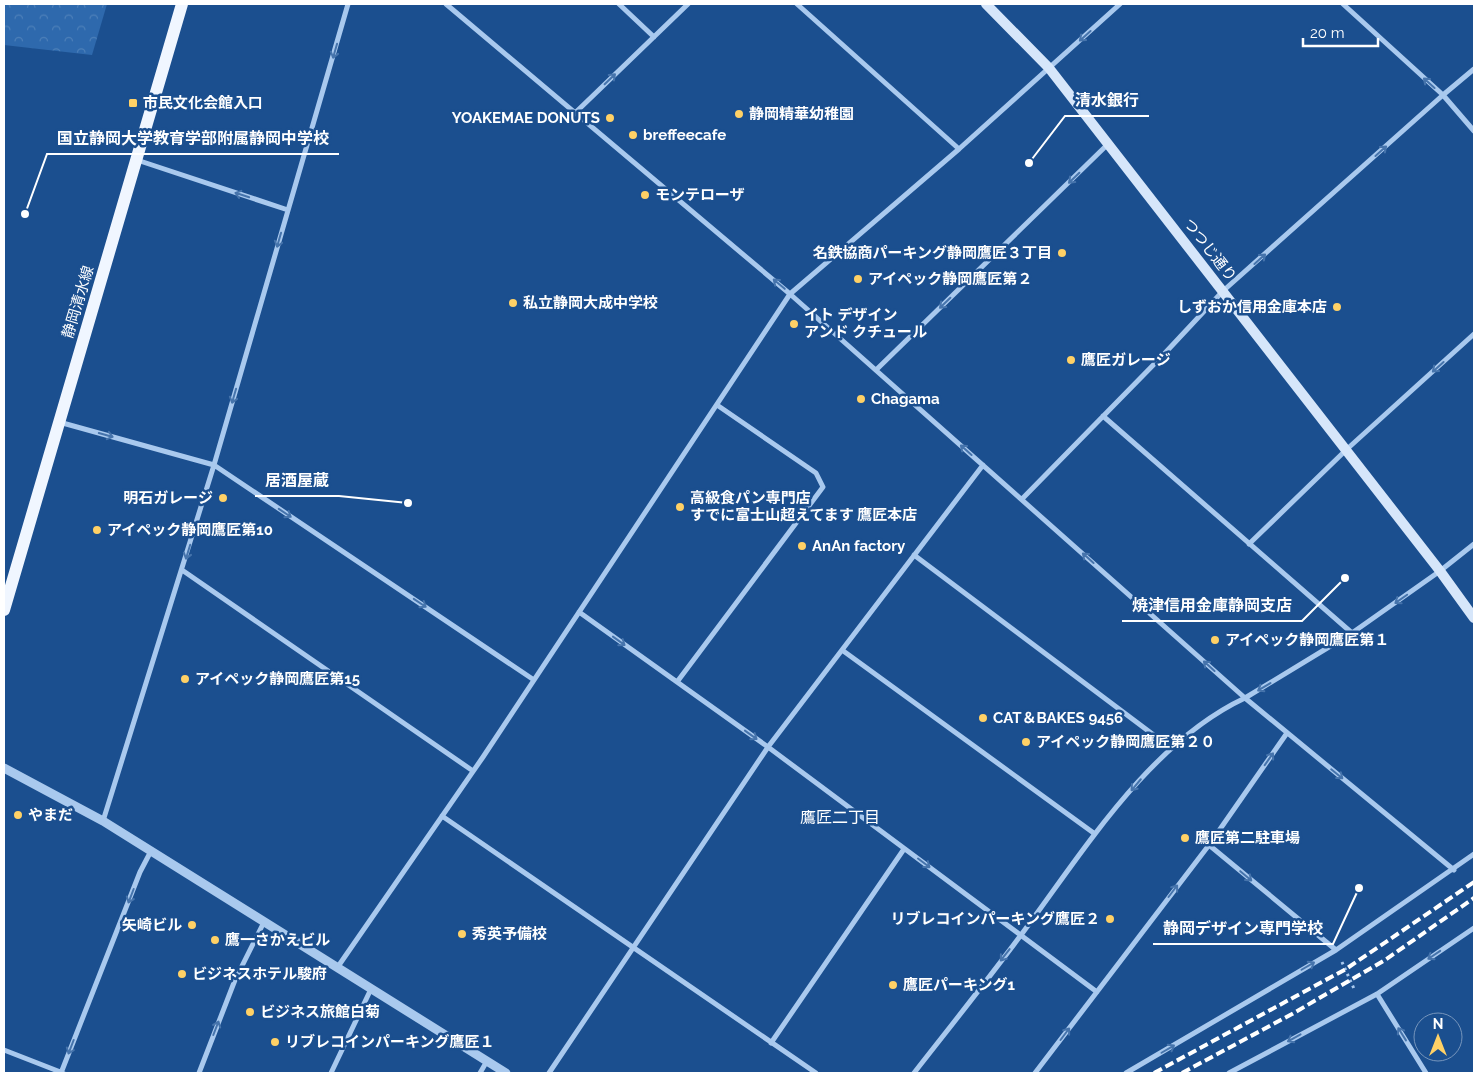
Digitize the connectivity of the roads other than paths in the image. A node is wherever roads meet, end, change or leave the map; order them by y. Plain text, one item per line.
1 (182, 4) edge
2 (348, 4) edge
3 (446, 4) edge
4 (618, 4) edge
5 (688, 4) edge
6 (797, 4) edge
7 (986, 4) edge
8 (1120, 4) edge
9 (1343, 4) edge
10 (654, 37) junction
11 (1049, 68) junction
12 (1474, 69) edge
13 (1443, 95) junction
14 (575, 113) junction
15 (1474, 131) edge
16 (1108, 143) junction
17 (959, 149) junction
18 (137, 160) junction
19 (288, 210) junction
20 (1223, 291) junction
21 (790, 294) junction
22 (1474, 334) edge
23 (876, 370) junction
24 (717, 404) junction
25 (1103, 416) junction
26 (59, 422) junction
27 (1346, 450) junction
28 (983, 465) junction
29 (214, 466) junction
30 (1022, 499) junction
31 (1248, 544) junction
32 (1474, 544) edge
33 (914, 555) junction
34 (182, 570) junction
35 (1440, 571) junction
36 (4, 610) edge
37 (579, 612) junction
38 (1474, 618) edge
39 (1352, 634) junction
40 (842, 650) junction
41 (534, 680) junction
42 (677, 682) junction
43 (1246, 698) junction
44 (1287, 733) junction
45 (768, 747) junction
46 (1171, 748) junction
47 (4, 768) edge
48 (473, 771) junction
49 (442, 816) junction
50 (103, 821) junction
51 (1095, 834) junction
52 (1209, 845) junction
53 (904, 849) junction
54 (151, 851) junction
55 (1474, 854) edge
56 (1454, 870) junction
57 (264, 922) junction
58 (1474, 928) edge
59 (1020, 935) junction
60 (633, 948) junction
61 (1336, 950) junction
62 (337, 968) junction
63 (371, 989) junction
64 (1097, 992) junction
65 (1377, 994) junction
66 (771, 1043) junction
67 (4, 1050) edge
68 (487, 1061) junction
69 (62, 1073) edge
70 (199, 1073) edge
71 (331, 1073) edge
72 (480, 1073) edge
73 (506, 1073) edge
74 (549, 1073) edge
75 (816, 1073) edge
76 (914, 1073) edge
77 (1035, 1073) edge
78 (1126, 1073) edge
79 (1229, 1073) edge
80 (1426, 1073) edge

1 - 18 main road, 静岡清水線
2 -> 19 street
3 - 14 street
4 - 10 street
5 - 10 street
6 - 17 street
7 - 11 main road, つつじ通り
8 -> 11 street
13 -> 9 street
14 -> 10 street
11 - 16 main road, つつじ通り
11 - 17 street
12 - 13 street
13 - 15 street
20 -> 13 street
21 -> 14 street
16 - 20 main road, つつじ通り
16 -> 23 street
17 - 21 street
19 -> 18 street
18 - 26 main road, 静岡清水線
19 -> 29 street
20 - 25 street
20 - 27 main road, つつじ通り
21 - 23 street
21 - 24 street
22 -> 27 street
28 -> 23 street
24 - 37 street
24 - 42 street
25 - 30 street
25 - 31 street
26 -> 29 street
26 - 36 main road, 静岡清水線
27 - 31 street
27 - 35 main road, つつじ通り
28 - 30 street
28 - 33 street
29 -> 34 street
29 -> 41 street
43 -> 30 street
31 - 39 street
32 - 35 street
33 - 40 street
33 - 46 street
34 - 48 street
34 - 50 street
35 - 38 main road, つつじ通り
35 -> 39 street
37 - 41 street
37 -> 42 street
39 -> 43 street
40 - 45 street
40 - 51 street
41 - 48 street
42 -> 45 street
43 - 44 street
43 - 46 street
52 -> 44 street
44 -> 56 street
45 - 53 street
45 - 60 street
46 -> 51 street
47 - 50 street
48 - 49 street
49 - 60 street
49 - 62 street
50 - 54 street
51 - 59 street
52 -> 61 street
64 -> 52 street
53 -> 59 street
53 - 66 street
54 - 57 street
54 -> 69 street
55 - 56 street
56 - 61 street
57 - 62 street
70 -> 57 street
58 -> 65 street
59 - 64 street
59 -> 76 street
60 - 66 street
60 - 74 street
78 -> 61 street
62 - 63 street
63 - 68 street
63 - 71 street
77 -> 64 street
65 -> 79 street
80 -> 65 street
66 - 75 street
67 - 69 street
68 - 72 street
68 - 73 street

